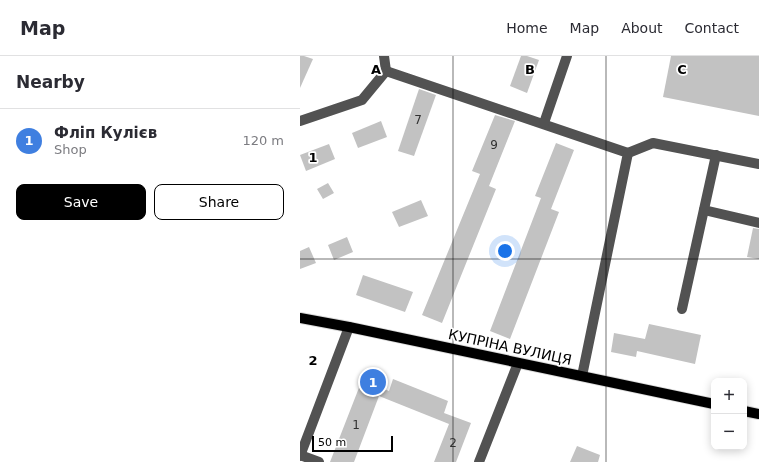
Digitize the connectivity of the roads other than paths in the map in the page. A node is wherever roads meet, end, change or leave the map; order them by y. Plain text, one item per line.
1 (384, 56) edge
2 (567, 56) edge
3 (386, 71) junction
4 (300, 121) edge
5 (544, 124) junction
6 (628, 153) junction
7 (716, 156) junction
8 (759, 164) edge
9 (704, 210) junction
10 (759, 223) edge
11 (682, 309) dead end
12 (300, 318) edge
13 (349, 327) junction
14 (518, 363) junction
15 (582, 376) junction
16 (711, 403) edge
17 (747, 412) edge
18 (759, 414) edge
19 (300, 456) edge
20 (319, 462) edge
21 (479, 462) edge

1 - 3 street
2 - 5 street
3 - 4 street
3 - 5 street
5 - 6 street
6 - 7 street
6 - 15 street
7 - 8 street
7 - 9 street
9 - 10 street
9 - 11 street
12 - 13 main road, КУПРІНА ВУЛИЦЯ
13 - 14 main road, КУПРІНА ВУЛИЦЯ
13 - 19 street
14 - 15 main road, КУПРІНА ВУЛИЦЯ
14 - 21 street
15 - 16 main road, КУПРІНА ВУЛИЦЯ
17 - 18 main road
19 - 20 street

